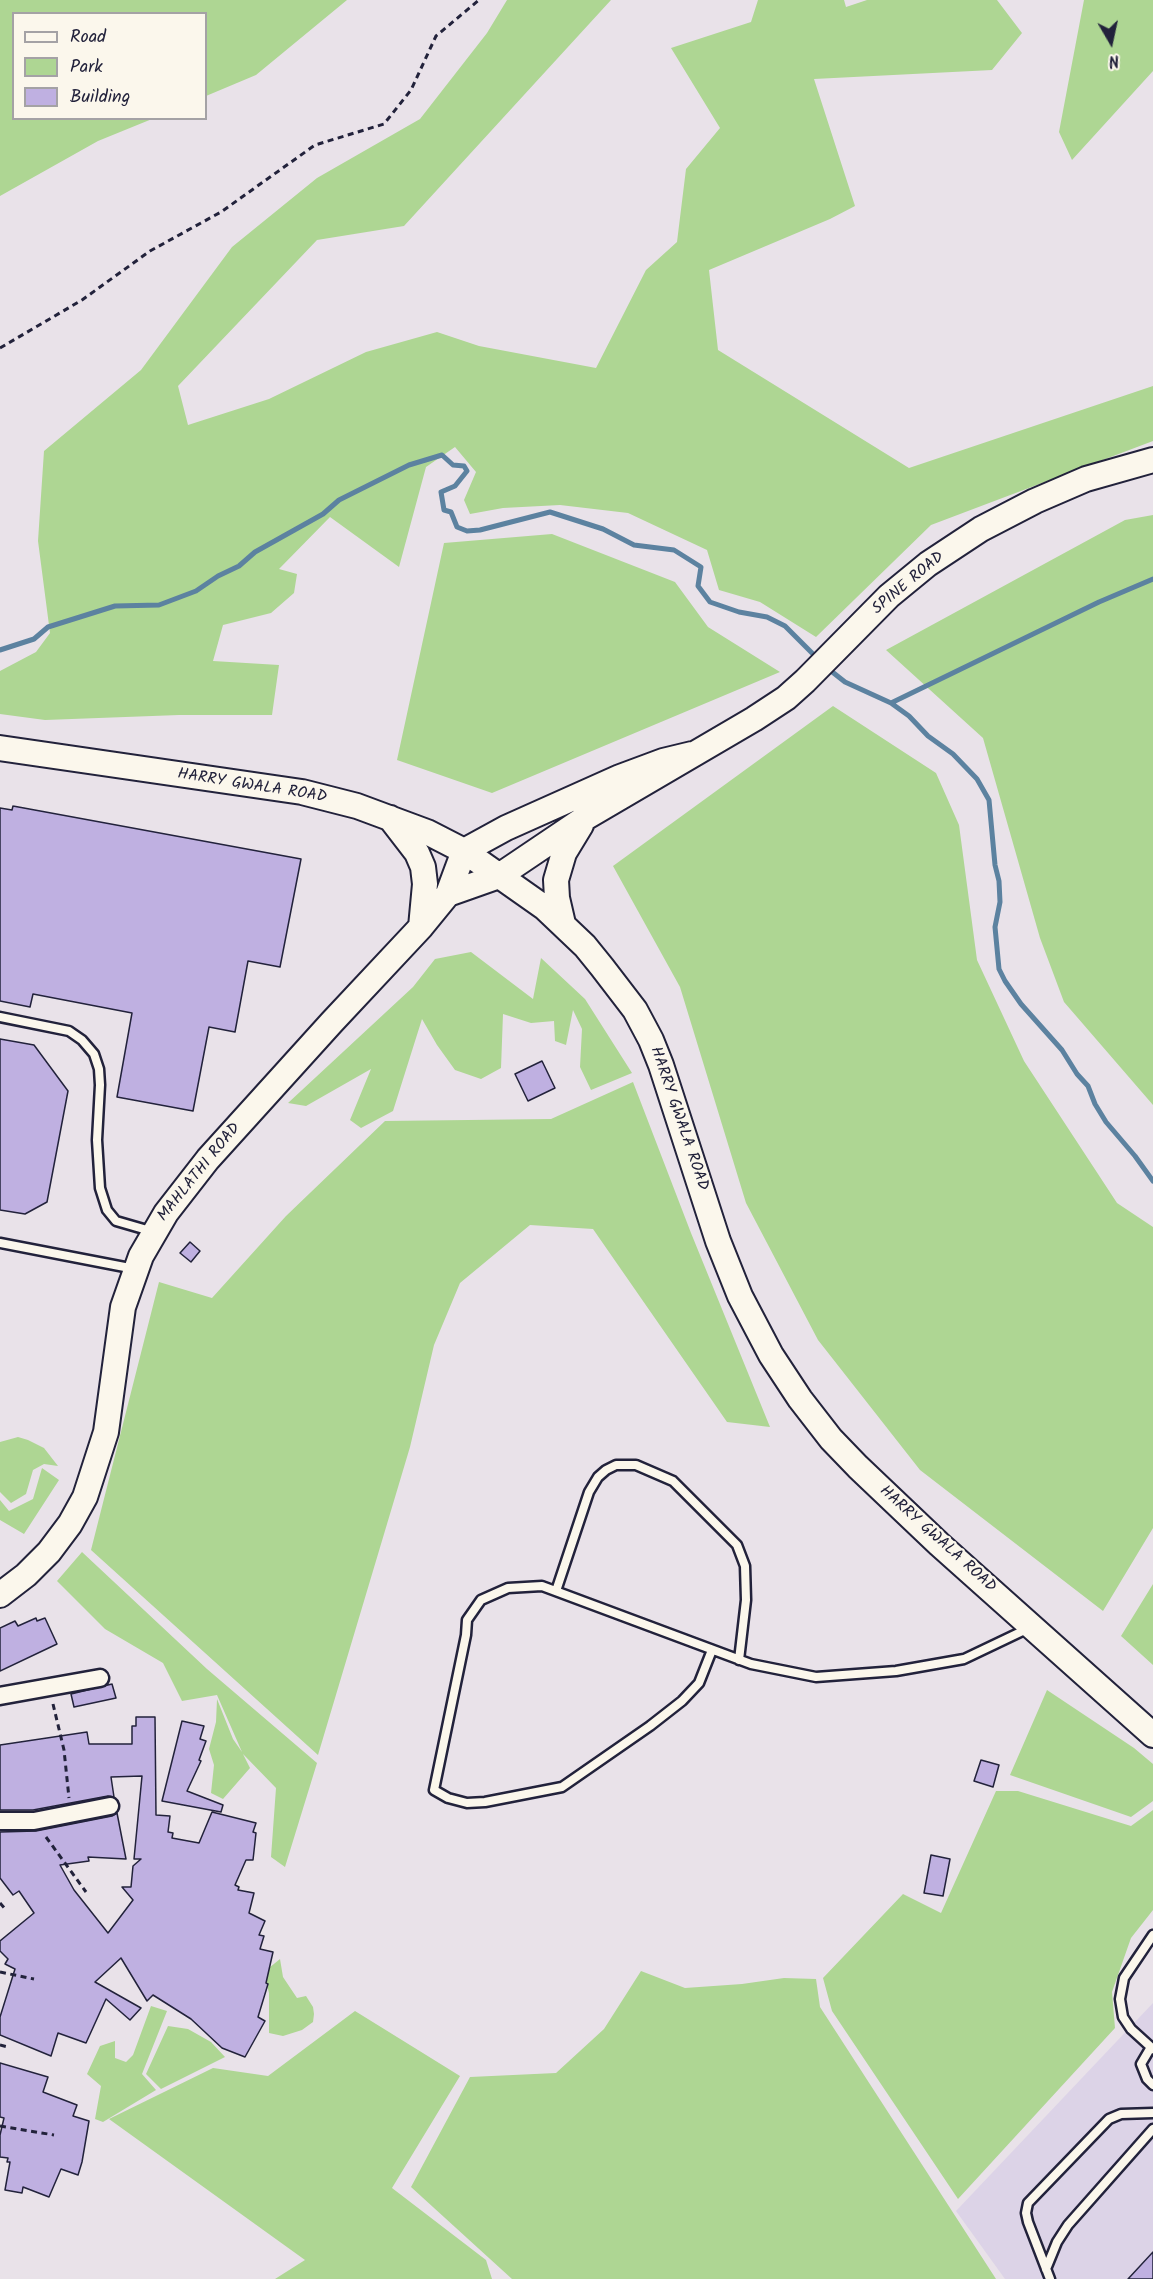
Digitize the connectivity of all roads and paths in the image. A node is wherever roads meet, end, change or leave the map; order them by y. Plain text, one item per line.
1 (479, 0) edge
2 (0, 348) edge
3 (1153, 460) edge
4 (0, 748) edge
5 (692, 754) junction
6 (390, 818) junction
7 (585, 818) junction
8 (464, 851) junction
9 (499, 876) junction
10 (448, 894) junction
11 (563, 924) junction
12 (421, 927) junction
13 (0, 1017) edge
14 (154, 1232) junction
15 (0, 1243) edge
16 (136, 1269) junction
17 (556, 1591) junction
18 (0, 1594) edge
19 (1033, 1626) junction
20 (712, 1650) junction
21 (739, 1660) junction
22 (100, 1678) dead end
23 (49, 1687) junction
24 (0, 1696) edge
25 (1153, 1735) edge
26 (110, 1806) dead end
27 (70, 1814) junction
28 (0, 1821) edge
29 (34, 1821) junction
30 (86, 1892) dead end
31 (0, 1903) edge
32 (6, 1910) dead end
33 (1153, 1935) edge
34 (0, 1972) edge
35 (34, 1979) dead end
36 (0, 2045) edge
37 (8, 2047) dead end
38 (1152, 2048) edge
39 (1153, 2085) edge
40 (1153, 2113) edge
41 (0, 2126) edge
42 (1153, 2129) edge
43 (54, 2135) dead end
44 (1046, 2269) junction
45 (1050, 2279) edge

1 - 2 path
3 - 5 street, SPINE ROAD
4 - 6 street, HARRY GWALA ROAD
5 - 7 street, SPINE ROAD
5 - 8 street, SPINE ROAD
6 - 8 street, HARRY GWALA ROAD
6 - 12 street
7 - 9 street, SPINE ROAD
7 - 11 street
8 - 9 street, HARRY GWALA ROAD
8 - 10 street, MAHLATHI ROAD
9 - 10 street
9 - 11 street, HARRY GWALA ROAD
10 - 12 street, MAHLATHI ROAD
11 - 19 street, HARRY GWALA ROAD
12 - 14 street, MAHLATHI ROAD
13 - 14 lane
14 - 16 street, MAHLATHI ROAD
15 - 16 lane
16 - 18 street, MAHLATHI ROAD
17 - 20 lane
17 - 20 lane
17 - 21 lane
19 - 21 lane
19 - 25 street, HARRY GWALA ROAD
20 - 21 lane
22 - 23 street
23 - 24 street
23 - 27 path
26 - 27 street
27 - 29 street
28 - 29 street
29 - 30 path
31 - 32 path
33 - 38 lane
34 - 35 path
36 - 37 path
38 - 39 lane
40 - 44 lane
41 - 43 path
42 - 44 lane
44 - 45 lane

